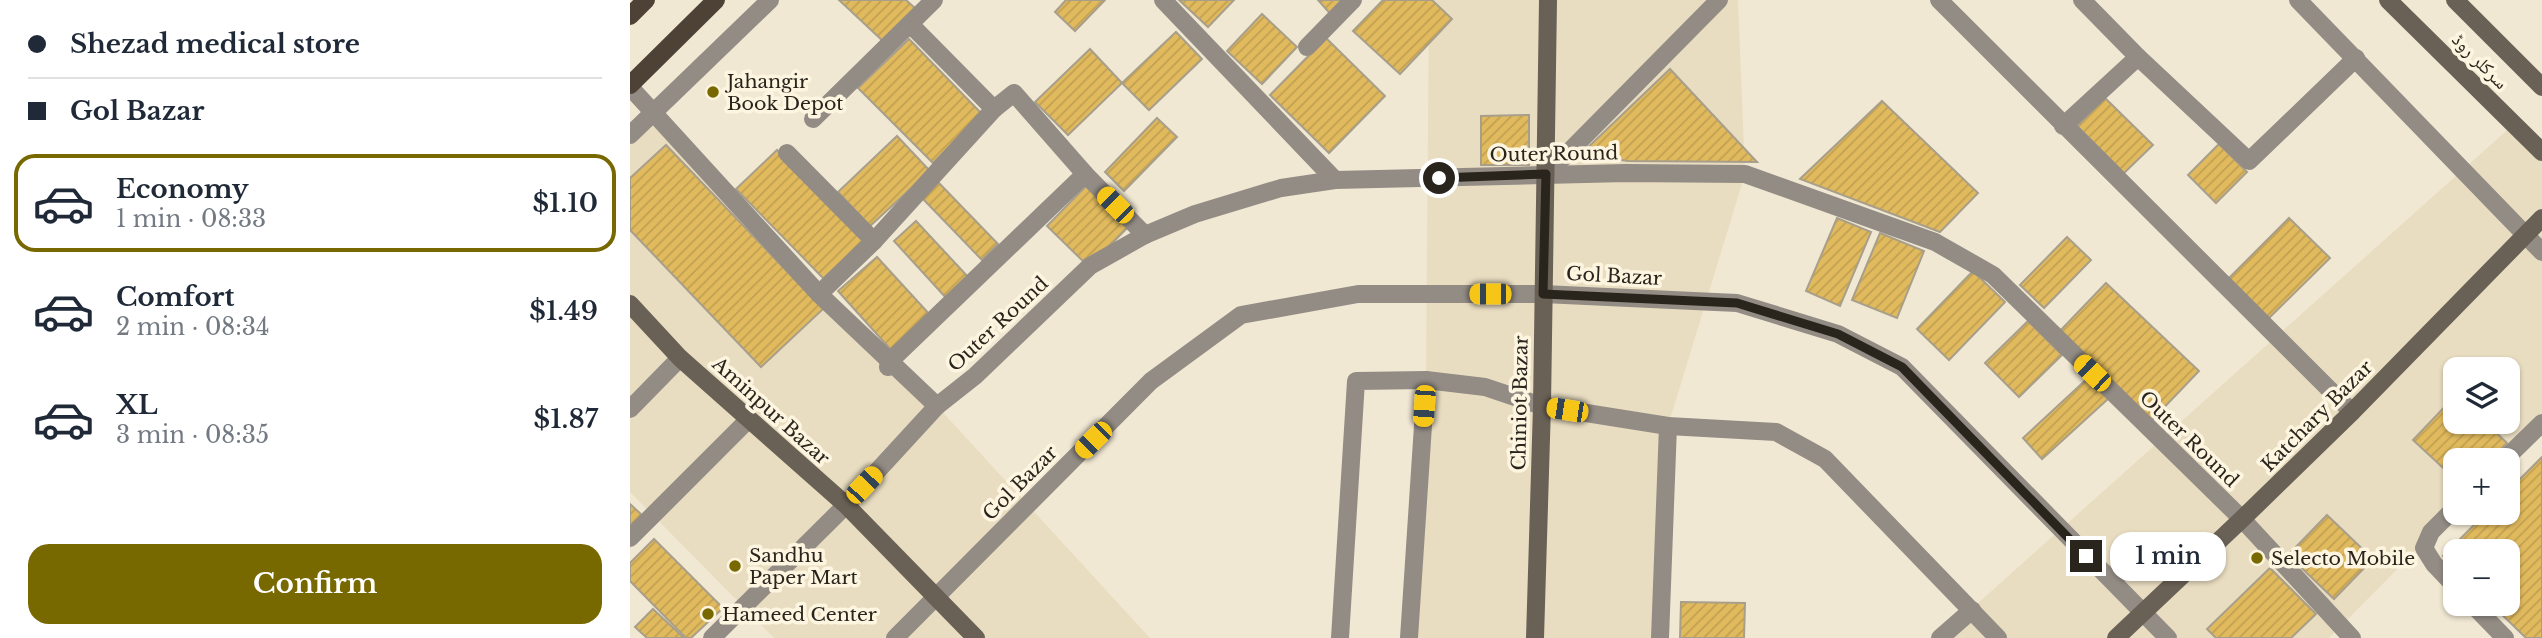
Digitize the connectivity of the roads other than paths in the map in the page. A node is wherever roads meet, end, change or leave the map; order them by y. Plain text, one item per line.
1 (646, 0) edge
2 (716, 0) edge
3 (770, 0) edge
4 (934, 0) edge
5 (1163, 0) edge
6 (1353, 0) edge
7 (1548, 0) edge
8 (1719, 0) edge
9 (1939, 0) edge
10 (2081, 0) edge
11 (2298, 0) edge
12 (2388, 0) edge
13 (2455, 0) edge
14 (630, 16) edge
15 (910, 24) junction
16 (1307, 47) dead end
17 (2138, 57) junction
18 (2356, 58) junction
19 (630, 86) edge
20 (2542, 87) edge
21 (994, 109) junction
22 (653, 112) junction
23 (813, 119) dead end
24 (2063, 126) junction
25 (630, 135) edge
26 (2542, 152) edge
27 (787, 153) dead end
28 (1085, 174) junction
29 (1546, 174) junction
30 (1335, 180) junction
31 (2542, 218) edge
32 (1145, 235) junction
33 (2524, 235) junction
34 (874, 241) junction
35 (2542, 252) edge
36 (819, 294) junction
37 (1543, 294) junction
38 (630, 304) edge
39 (680, 358) junction
40 (889, 364) junction
41 (1426, 380) junction
42 (937, 406) junction
43 (1542, 406) junction
44 (630, 409) edge
45 (2352, 412) junction
46 (748, 420) junction
47 (2542, 423) edge
48 (1668, 426) junction
49 (2516, 448) edge
50 (846, 505) junction
51 (2242, 520) junction
52 (2443, 520) edge
53 (630, 538) edge
54 (2443, 573) edge
55 (937, 597) junction
56 (1972, 610) junction
57 (2141, 613) junction
58 (2484, 616) edge
59 (712, 638) edge
60 (895, 638) edge
61 (976, 638) edge
62 (1340, 638) edge
63 (1409, 638) edge
64 (1535, 638) edge
65 (1660, 638) edge
66 (1940, 638) edge
67 (1998, 638) edge
68 (2116, 638) edge
69 (2168, 638) edge
70 (2352, 638) edge
71 (2505, 638) edge

1 - 14 main road
2 - 19 main road
3 - 22 street
4 - 15 street
5 - 30 street
6 - 16 street
7 - 29 street, Chiniot Bazar
8 - 29 street
9 - 24 street
10 - 17 street
11 - 18 street
12 - 26 street, سرکلر روڈ
13 - 20 street, سرکلر روڈ
15 - 21 street
15 - 23 street
17 - 18 street
17 - 24 street
18 - 33 street
19 - 22 street
21 - 28 street
21 - 34 street
22 - 25 street
22 - 36 street
24 - 45 street
27 - 34 street
28 - 32 street
28 - 40 street
29 - 30 street, Outer Round
29 - 37 street, Chiniot Bazar
29 - 51 street, Outer Round
30 - 32 street, Outer Round
31 - 33 street, Katchary Bazar
32 - 42 street, Outer Round
33 - 35 street
33 - 45 street, Katchary Bazar
34 - 36 street
36 - 40 street
37 - 43 street, Chiniot Bazar
37 - 55 street, Gol Bazar
37 - 57 street, Gol Bazar
38 - 39 street, Aminpur Bazar
39 - 44 street
39 - 46 street, Aminpur Bazar
40 - 42 street
41 - 43 street
41 - 62 street
41 - 63 street
42 - 50 street, Outer Round
43 - 48 street
43 - 64 street, Chiniot Bazar
45 - 51 street, Katchary Bazar
46 - 50 street, Aminpur Bazar
46 - 53 street
47 - 49 street
48 - 56 street
48 - 65 street
50 - 55 street, Aminpur Bazar
50 - 59 street, Outer Round
51 - 57 street, Katchary Bazar
51 - 70 street, Outer Round
52 - 54 street
55 - 60 street, Gol Bazar
55 - 61 street, Aminpur Bazar
56 - 66 street
56 - 67 street
57 - 68 street, Katchary Bazar
57 - 69 street, Gol Bazar
58 - 71 street

